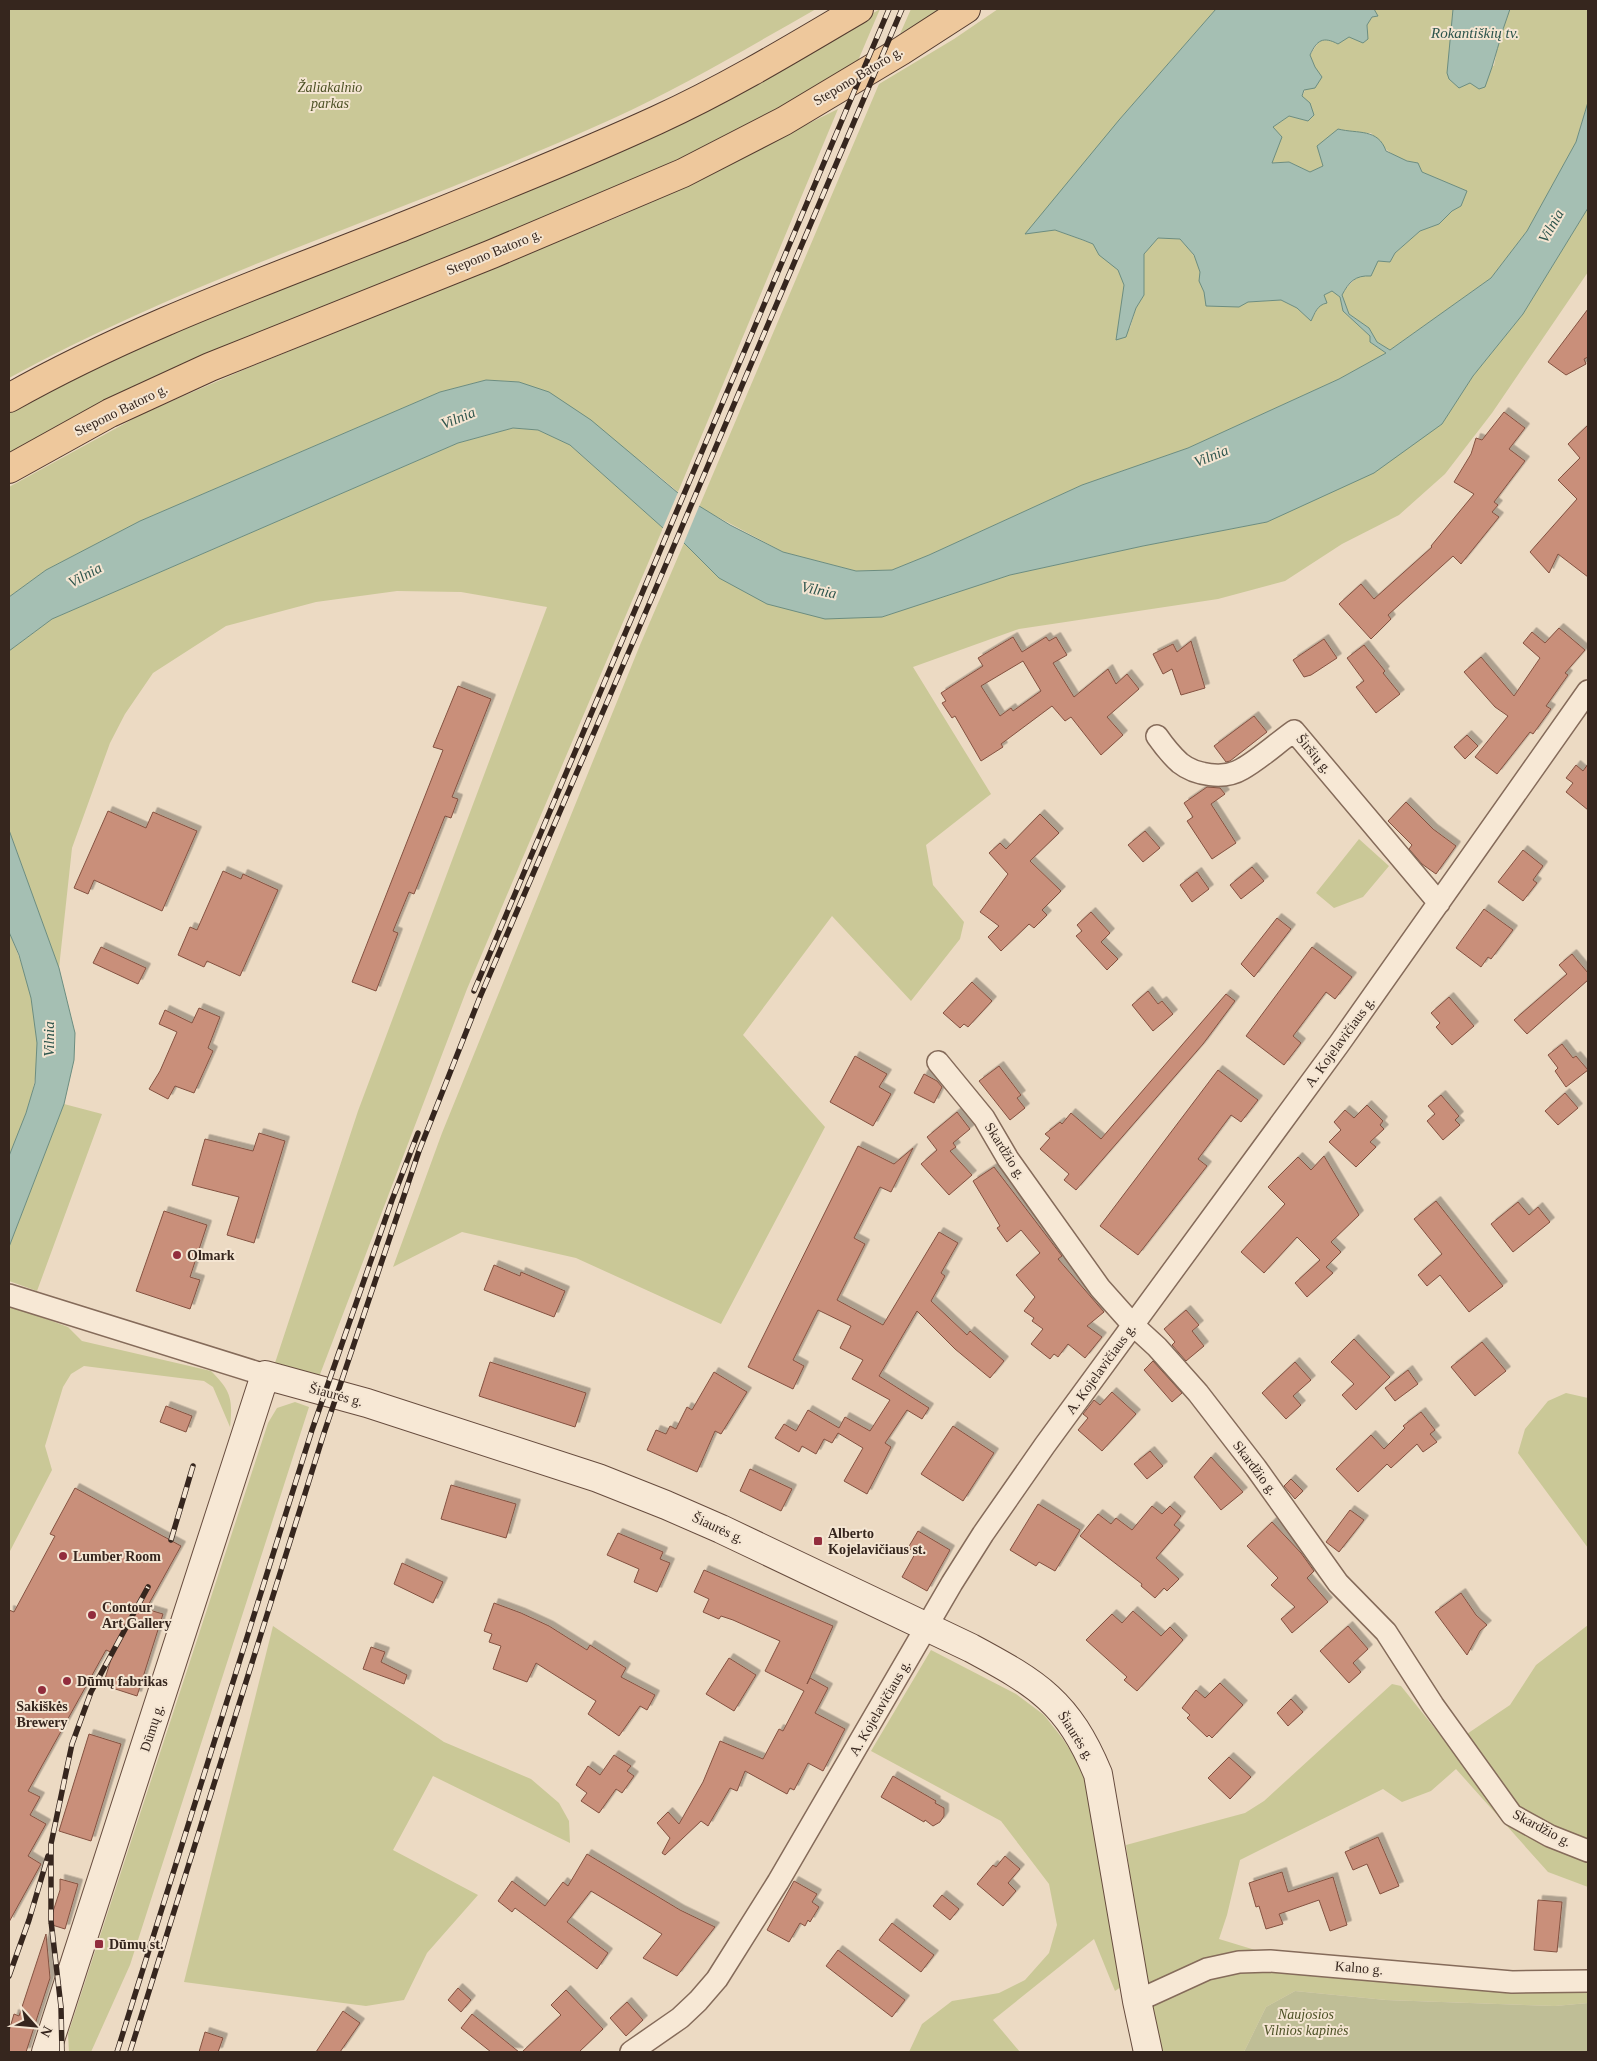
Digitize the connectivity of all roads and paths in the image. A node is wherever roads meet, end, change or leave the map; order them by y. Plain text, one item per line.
1 (859, 9) edge
2 (966, 9) edge
3 (9, 398) edge
4 (9, 469) edge
5 (1588, 691) edge
6 (1157, 736) dead end
7 (1439, 903) junction
8 (938, 1062) dead end
9 (15, 1297) edge
10 (1133, 1325) junction
11 (265, 1375) junction
12 (927, 1627) junction
13 (1588, 1851) edge
14 (1588, 1981) edge
15 (1137, 2001) junction
16 (46, 2052) edge
17 (631, 2052) edge
18 (1148, 2052) edge

1 - 3 main road
2 - 4 main road, Stepono Batoro g.
5 - 7 street, A. Kojelavičiaus g.
6 - 7 street, Širšių g.
7 - 10 street, A. Kojelavičiaus g.
8 - 10 street, Skardžio g.
9 - 11 street, Šiaurės g.
10 - 12 street, A. Kojelavičiaus g.
10 - 13 street, Skardžio g.
11 - 12 main road, Šiaurės g.
11 - 16 main road, Dūmų g.
12 - 15 main road, Šiaurės g.
12 - 17 street, A. Kojelavičiaus g.
14 - 15 street, Kalno g.
15 - 18 main road, Šiaurės g.

